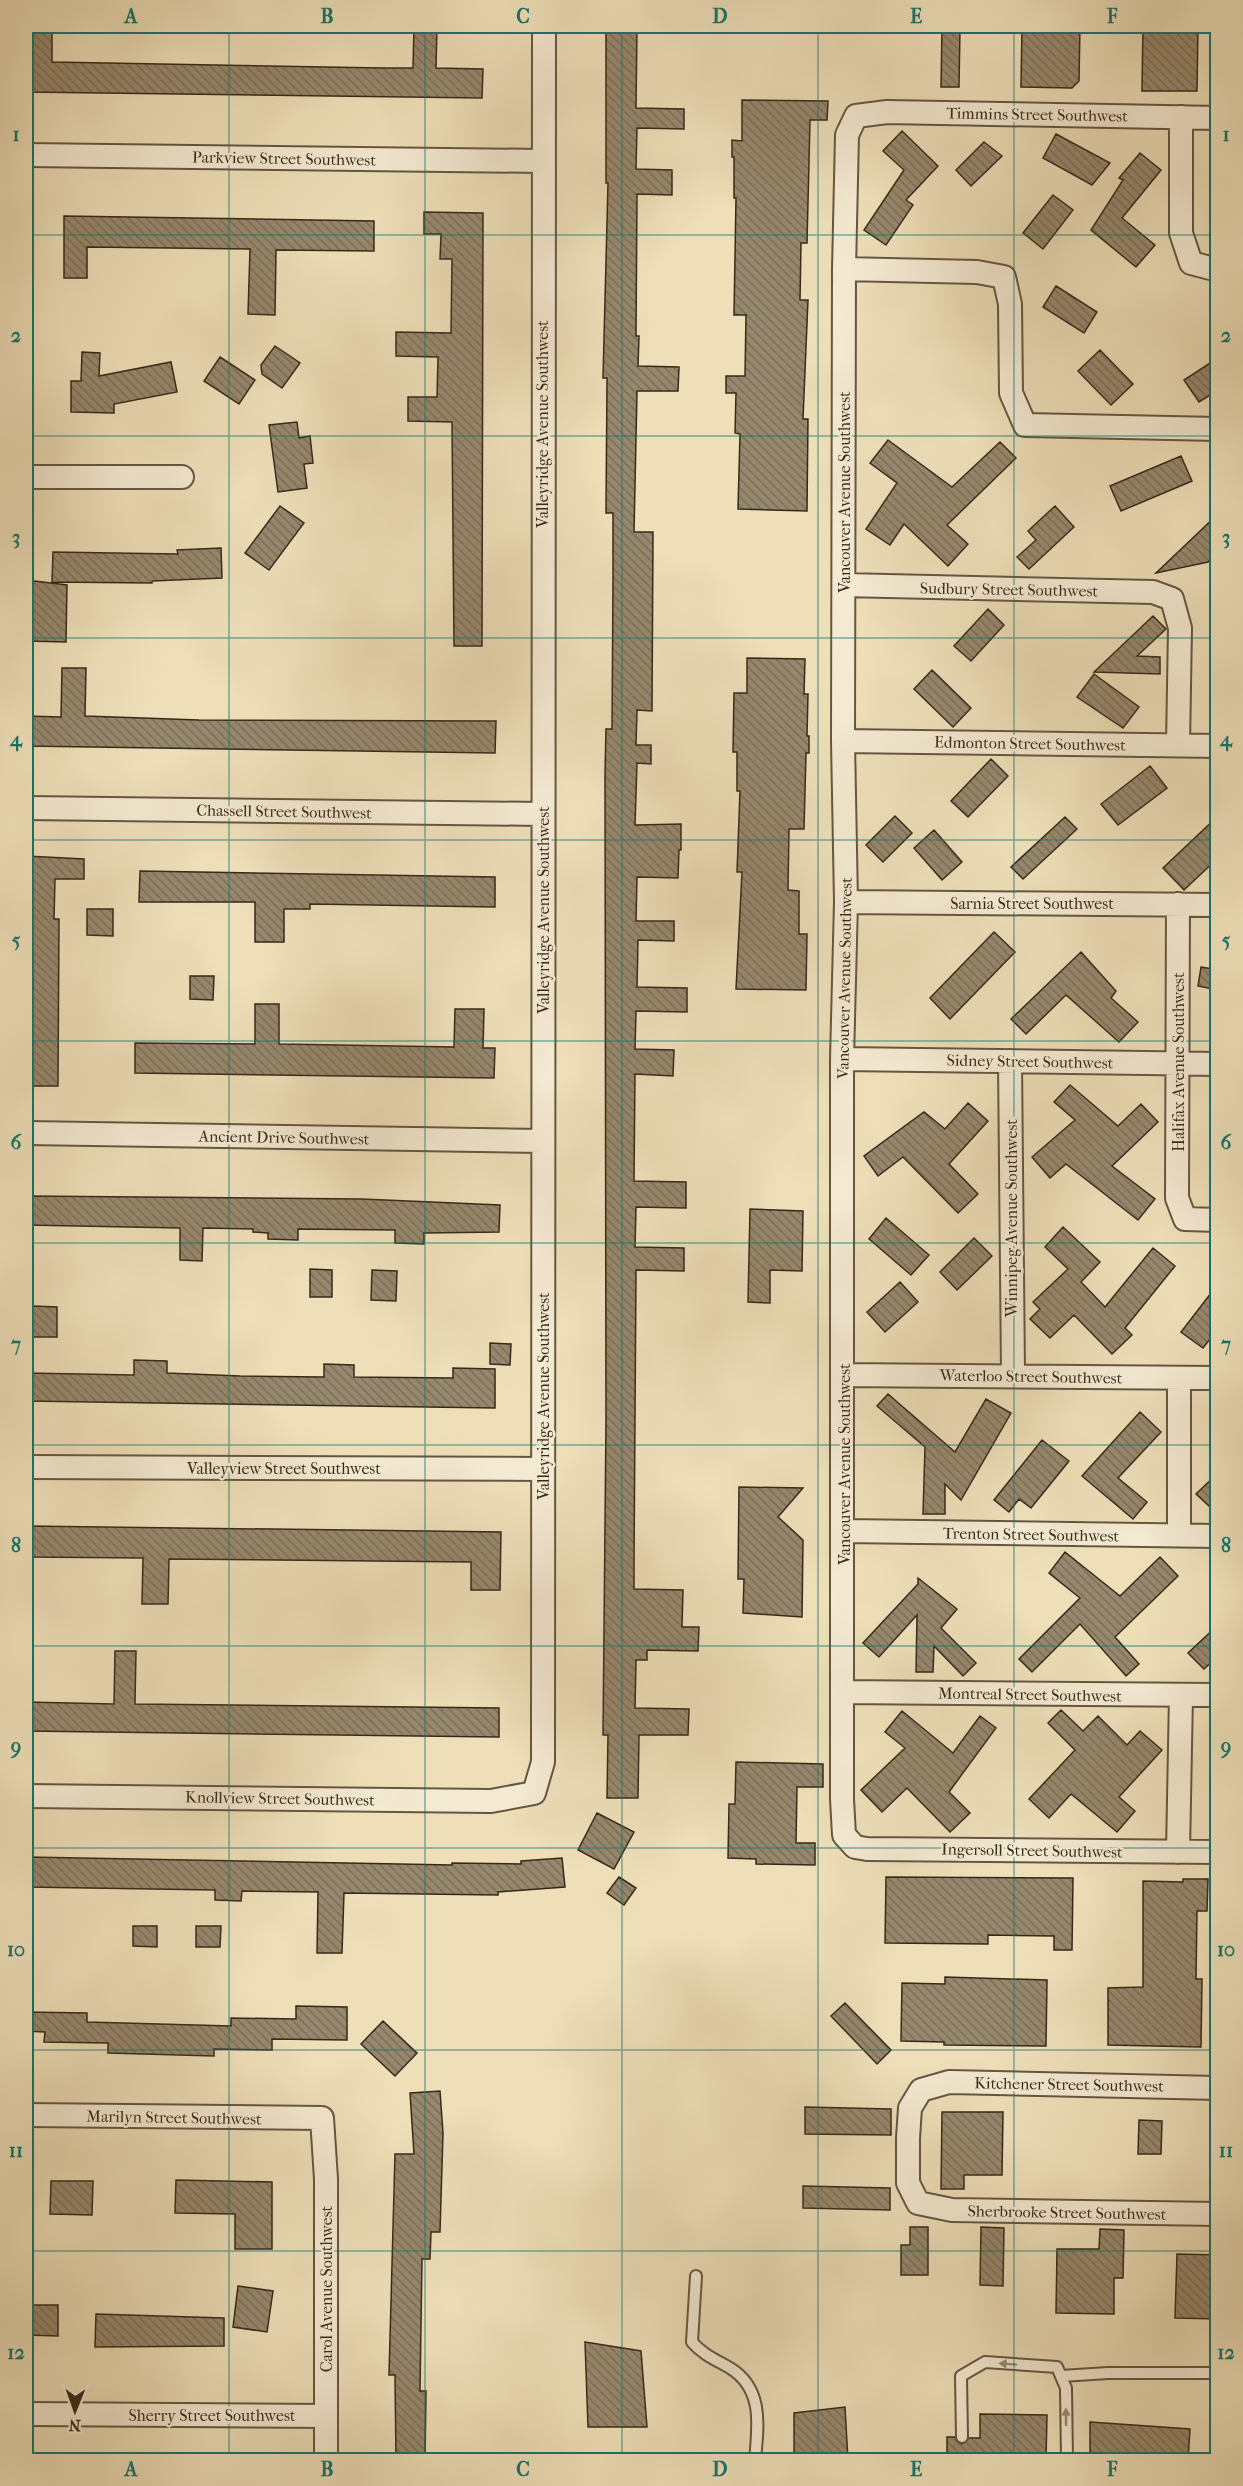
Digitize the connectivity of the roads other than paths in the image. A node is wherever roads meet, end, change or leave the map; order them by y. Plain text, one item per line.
1 (544, 26) edge
2 (856, 116) joint
3 (1181, 117) junction
4 (1218, 118) edge
5 (26, 155) edge
6 (543, 161) junction
7 (844, 268) junction
8 (1218, 270) edge
9 (1218, 429) edge
10 (26, 477) edge
11 (182, 477) dead end
12 (844, 585) junction
13 (843, 741) junction
14 (1178, 745) junction
15 (1218, 746) edge
16 (26, 808) edge
17 (542, 814) junction
18 (846, 902) junction
19 (1178, 904) junction
20 (1218, 905) edge
21 (842, 1059) junction
22 (1010, 1061) junction
23 (1179, 1063) junction
24 (1218, 1064) edge
25 (26, 1133) edge
26 (543, 1141) junction
27 (1218, 1220) edge
28 (844, 1375) junction
29 (1013, 1375) junction
30 (1179, 1378) junction
31 (1218, 1378) edge
32 (26, 1467) edge
33 (543, 1469) junction
34 (844, 1531) junction
35 (1179, 1535) junction
36 (1218, 1536) edge
37 (843, 1692) junction
38 (1181, 1695) junction
39 (1218, 1695) edge
40 (534, 1793) joint
41 (26, 1796) edge
42 (848, 1841) joint
43 (1178, 1852) junction
44 (1218, 1852) edge
45 (1218, 2088) edge
46 (26, 2115) edge
47 (322, 2118) joint
48 (918, 2203) joint
49 (1218, 2214) edge
50 (696, 2276) dead end
51 (1218, 2373) edge
52 (1061, 2376) junction
53 (26, 2414) edge
54 (326, 2416) junction
55 (962, 2437) dead end
56 (326, 2460) edge
57 (755, 2460) edge
58 (1067, 2460) edge

1 - 6 street, Valleyridge Avenue Southwest
2 - 3 street, Timmins Street Southwest
2 - 7 street, Vancouver Avenue Southwest
3 - 4 street, Timmins Street Southwest
3 - 8 street
5 - 6 street, Parkview Street Southwest
6 - 17 street, Valleyridge Avenue Southwest
7 - 9 street
7 - 12 street, Vancouver Avenue Southwest
10 - 11 street
12 - 13 street, Vancouver Avenue Southwest
12 - 14 street, Sudbury Street Southwest
13 - 14 street, Edmonton Street Southwest
13 - 18 street, Vancouver Avenue Southwest
14 - 15 street, Edmonton Street Southwest
16 - 17 street, Chassell Street Southwest
17 - 26 street, Valleyridge Avenue Southwest
18 - 19 street, Sarnia Street Southwest
18 - 21 street, Vancouver Avenue Southwest
19 - 20 street, Sarnia Street Southwest
19 - 23 street, Halifax Avenue Southwest
21 - 22 street, Sidney Street Southwest
21 - 28 street, Vancouver Avenue Southwest
22 - 23 street, Sidney Street Southwest
22 - 29 street, Winnipeg Avenue Southwest
23 - 24 street, Sidney Street Southwest
23 - 27 street, Halifax Avenue Southwest
25 - 26 street, Ancient Drive Southwest
26 - 33 street, Valleyridge Avenue Southwest
28 - 29 street, Waterloo Street Southwest
28 - 34 street, Vancouver Avenue Southwest
29 - 30 street, Waterloo Street Southwest
30 - 31 street, Waterloo Street Southwest
30 - 35 street
32 - 33 street, Valleyview Street Southwest
33 - 40 street, Valleyridge Avenue Southwest
34 - 35 street, Trenton Street Southwest
34 - 37 street, Vancouver Avenue Southwest
35 - 36 street, Trenton Street Southwest
37 - 38 street, Montreal Street Southwest
37 - 42 street, Vancouver Avenue Southwest
38 - 39 street, Montreal Street Southwest
38 - 43 street
40 - 41 street, Knollview Street Southwest
42 - 43 street, Ingersoll Street Southwest
43 - 44 street, Ingersoll Street Southwest
45 - 48 street, Kitchener Street Southwest
46 - 47 street, Marilyn Street Southwest
47 - 54 street, Carol Avenue Southwest
48 - 49 street, Sherbrooke Street Southwest
50 - 57 lane
51 - 52 lane
52 -> 55 lane
58 -> 52 lane
53 - 54 street, Sherry Street Southwest
54 - 56 street, Carol Avenue Southwest

